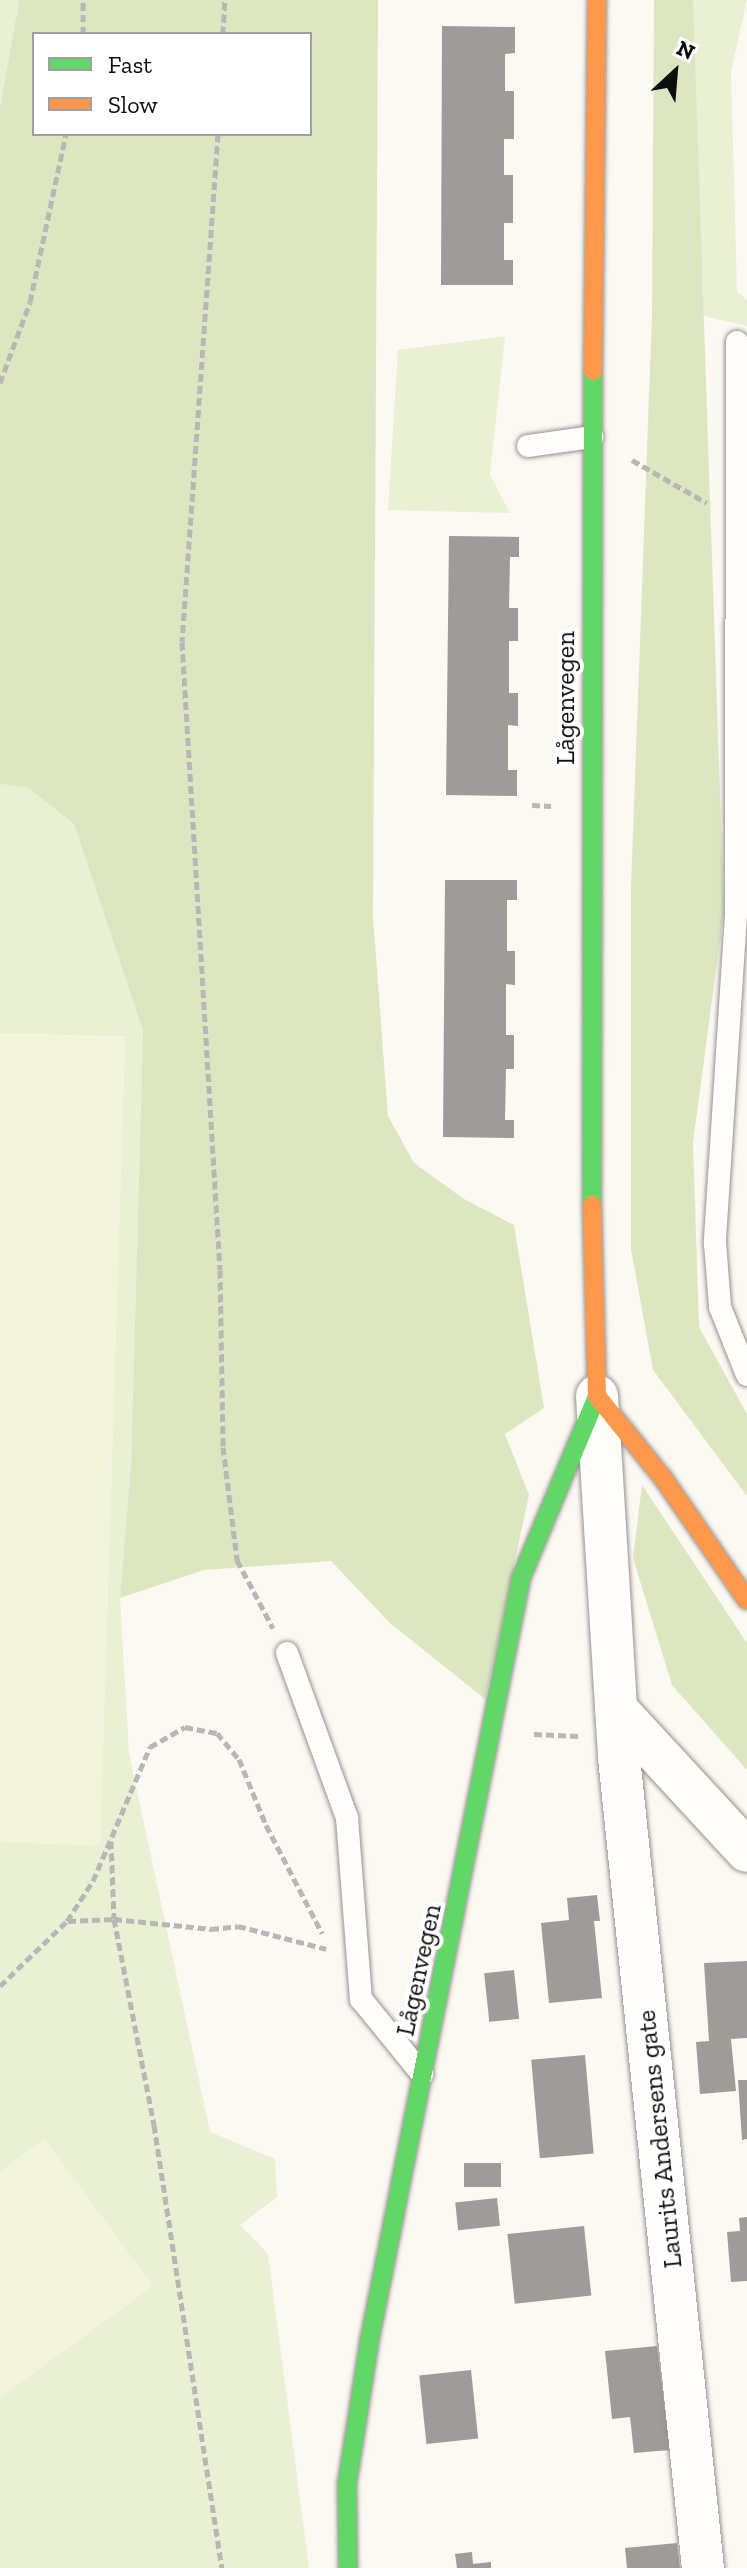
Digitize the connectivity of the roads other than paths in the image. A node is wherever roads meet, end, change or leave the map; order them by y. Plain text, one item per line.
1 (597, 0) edge
2 (737, 342) dead end
3 (592, 437) junction
4 (528, 446) dead end
5 (747, 1375) edge
6 (597, 1396) junction
7 (747, 1600) edge
8 (287, 1653) road end
9 (617, 1724) junction
10 (747, 1851) edge
11 (423, 2075) junction
12 (348, 2568) edge
13 (703, 2568) edge

1 - 3 street, Lågenvegen
2 - 5 lane
3 - 4 lane
3 - 6 street, Lågenvegen
6 - 7 street
6 - 9 street, Laurits Andersens gate
6 - 11 street, Lågenvegen
8 - 11 lane
9 - 10 street
9 - 13 street, Laurits Andersens gate
11 - 12 street, Lågenvegen

